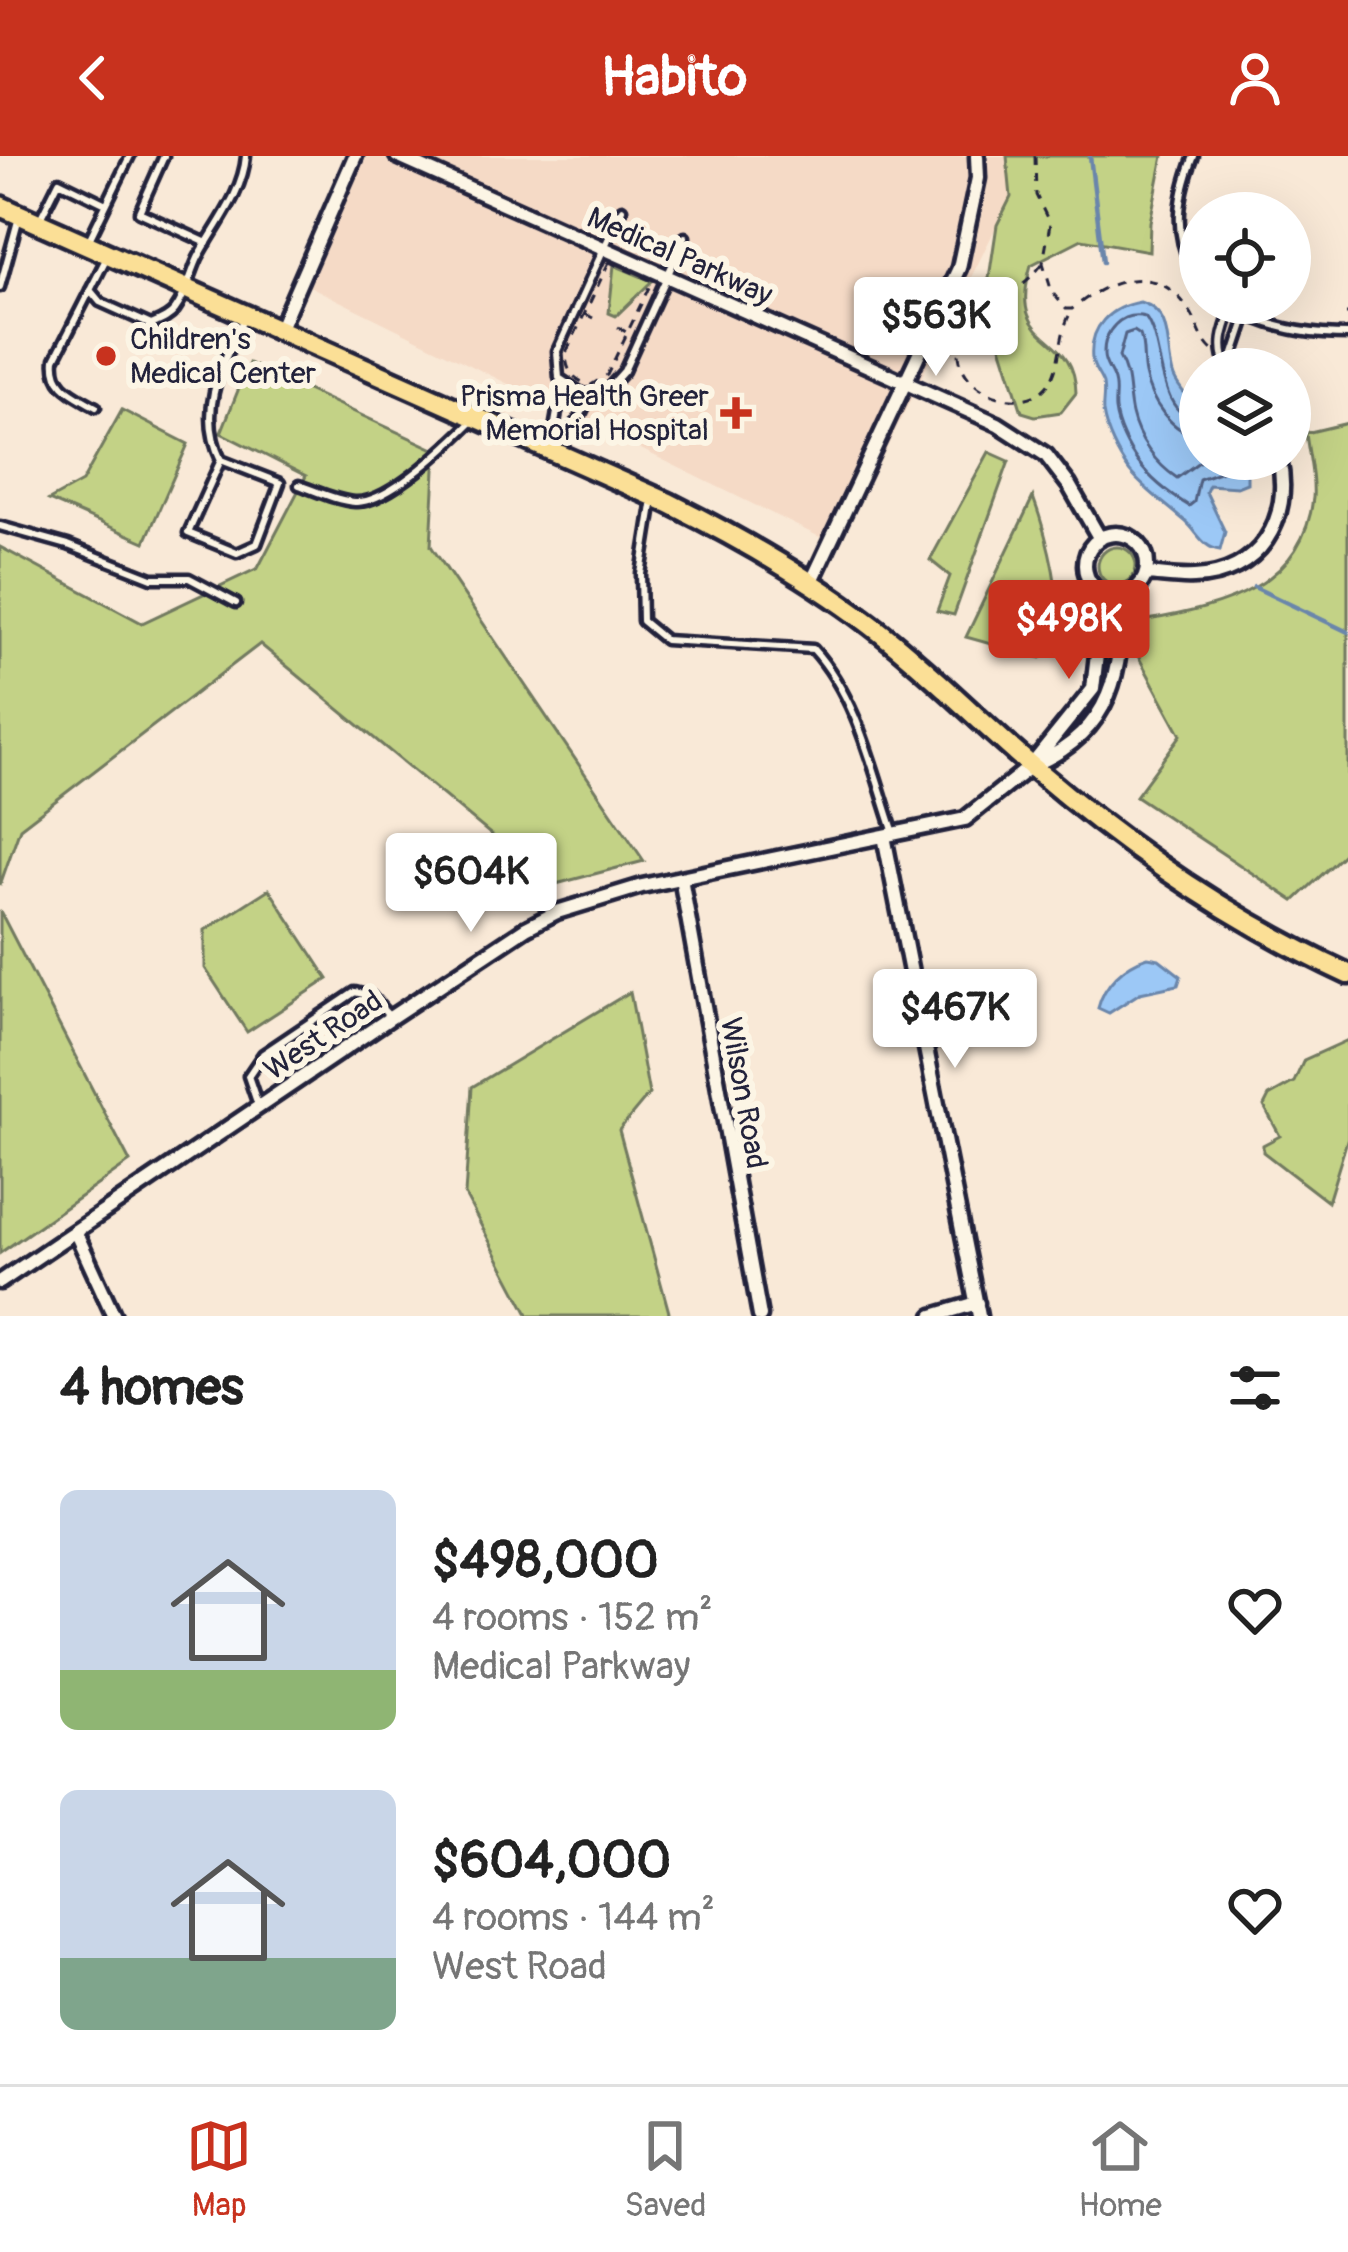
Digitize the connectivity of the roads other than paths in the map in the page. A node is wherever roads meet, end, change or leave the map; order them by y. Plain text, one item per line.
1 (130, 156) edge
2 (164, 156) edge
3 (246, 156) edge
4 (355, 156) edge
5 (397, 156) edge
6 (976, 156) edge
7 (1194, 156) edge
8 (1183, 192) edge
9 (106, 204) junction
10 (0, 206) edge
11 (622, 209) dead end
12 (30, 217) junction
13 (685, 237) dead end
14 (88, 242) junction
15 (207, 243) junction
16 (605, 249) junction
17 (110, 251) junction
18 (659, 279) junction
19 (186, 286) junction
20 (0, 287) edge
21 (90, 290) junction
22 (247, 313) junction
23 (1274, 324) edge
24 (280, 328) junction
25 (1348, 335) edge
26 (907, 384) junction
27 (568, 387) junction
28 (590, 395) junction
29 (96, 407) dead end
30 (477, 416) junction
31 (550, 449) junction
32 (221, 460) junction
33 (1280, 480) edge
34 (299, 485) dead end
35 (653, 496) junction
36 (0, 526) edge
37 (1100, 539) junction
38 (1147, 574) junction
39 (811, 583) junction
40 (1103, 594) junction
41 (1122, 596) junction
42 (236, 603) dead end
43 (1031, 766) junction
44 (889, 835) junction
45 (681, 878) junction
46 (1348, 974) edge
47 (390, 1018) junction
48 (260, 1108) junction
49 (75, 1231) junction
50 (0, 1282) edge
51 (978, 1310) edge
52 (114, 1316) edge
53 (760, 1316) edge
54 (933, 1316) edge

1 - 9 lane
2 - 15 lane
3 - 15 lane
4 - 24 street
5 - 16 street, Medical Parkway
6 - 26 street
7 - 8 lane
9 - 12 lane
9 - 14 lane
10 - 12 main road
11 - 16 lane
12 - 14 main road
12 - 20 lane
13 - 18 lane
14 - 17 main road
15 - 19 lane
16 - 18 street, Medical Parkway
16 - 27 lane
17 - 19 main road
17 - 21 lane
18 - 26 street, Medical Parkway
18 - 28 lane
19 - 21 lane
19 - 22 main road
21 - 29 lane
22 - 24 main road
22 - 32 lane
23 - 25 lane
24 - 30 main road
26 - 37 street, Medical Parkway
26 - 39 street
27 - 28 lane
27 - 31 lane
28 - 31 lane
30 - 31 main road
30 - 34 lane
31 - 35 main road
32 - 32 lane
33 - 38 street
35 - 39 main road
35 - 44 lane
36 - 42 lane
37 - 38 street
37 - 40 street
38 - 41 street
39 - 43 main road
40 - 41 street
40 - 43 street
41 - 43 street
43 - 44 street, West Road
43 - 46 main road
44 - 45 street, West Road
44 - 51 street
45 - 47 street, West Road
45 - 53 street, Wilson Road
47 - 48 street, West Road
47 - 48 lane
48 - 49 street, West Road
49 - 50 street, West Road
49 - 52 street
51 - 54 street

